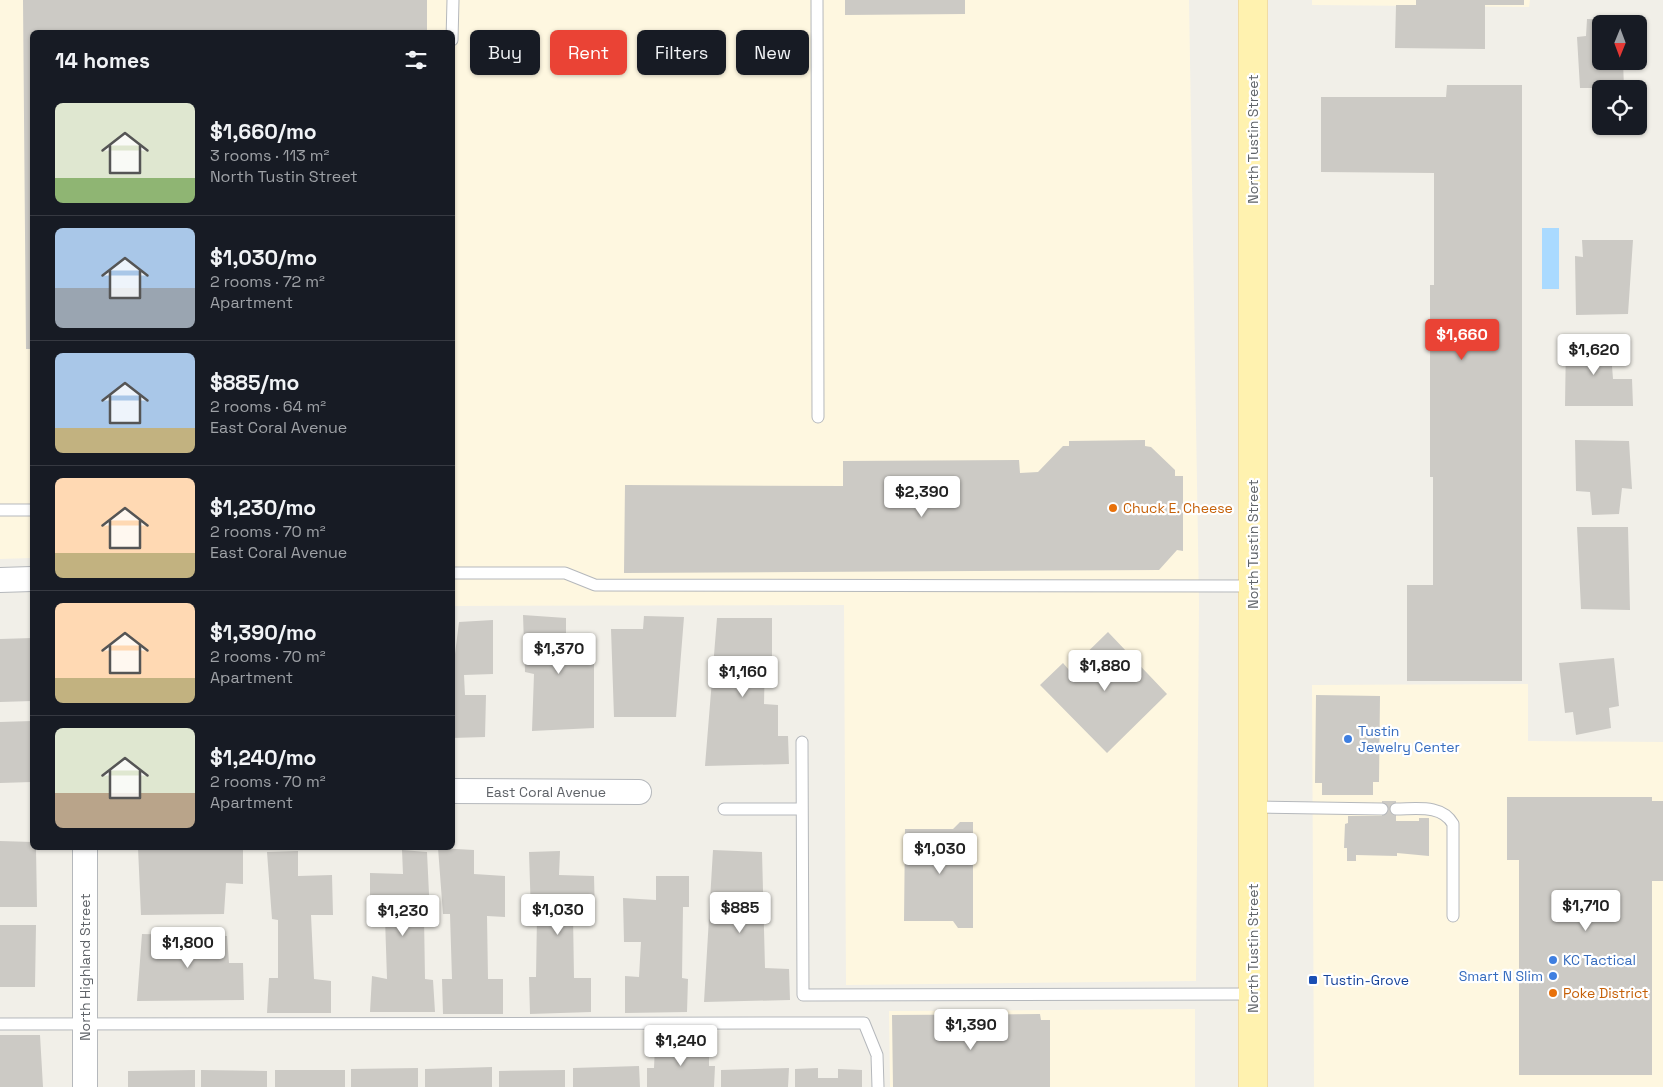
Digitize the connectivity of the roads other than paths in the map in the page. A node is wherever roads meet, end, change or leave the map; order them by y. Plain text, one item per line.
1 (453, 0) edge
2 (817, 0) edge
3 (1253, 0) edge
4 (452, 30) edge
5 (818, 417) dead end
6 (0, 510) edge
7 (30, 510) edge
8 (455, 574) edge
9 (30, 579) edge
10 (0, 580) edge
11 (1253, 586) junction
12 (802, 742) dead end
13 (455, 791) edge
14 (639, 792) dead end
15 (1253, 807) junction
16 (724, 809) dead end
17 (802, 809) junction
18 (1382, 809) dead end
19 (1396, 809) dead end
20 (85, 850) edge
21 (1453, 916) dead end
22 (1253, 994) junction
23 (0, 1024) edge
24 (85, 1026) junction
25 (85, 1087) edge
26 (878, 1087) edge
27 (1253, 1087) edge

1 - 4 lane
2 - 5 lane
3 - 11 main road, North Tustin Street
6 - 7 lane
8 - 11 lane
9 - 10 street
11 - 15 main road, North Tustin Street
12 - 17 lane
13 - 14 street, East Coral Avenue
15 - 18 lane
15 - 22 main road, North Tustin Street
16 - 17 lane
17 - 22 lane
19 - 21 lane
20 - 24 street, North Highland Street
22 - 27 main road, North Tustin Street
23 - 24 lane
24 - 25 street, North Highland Street
24 - 26 lane

